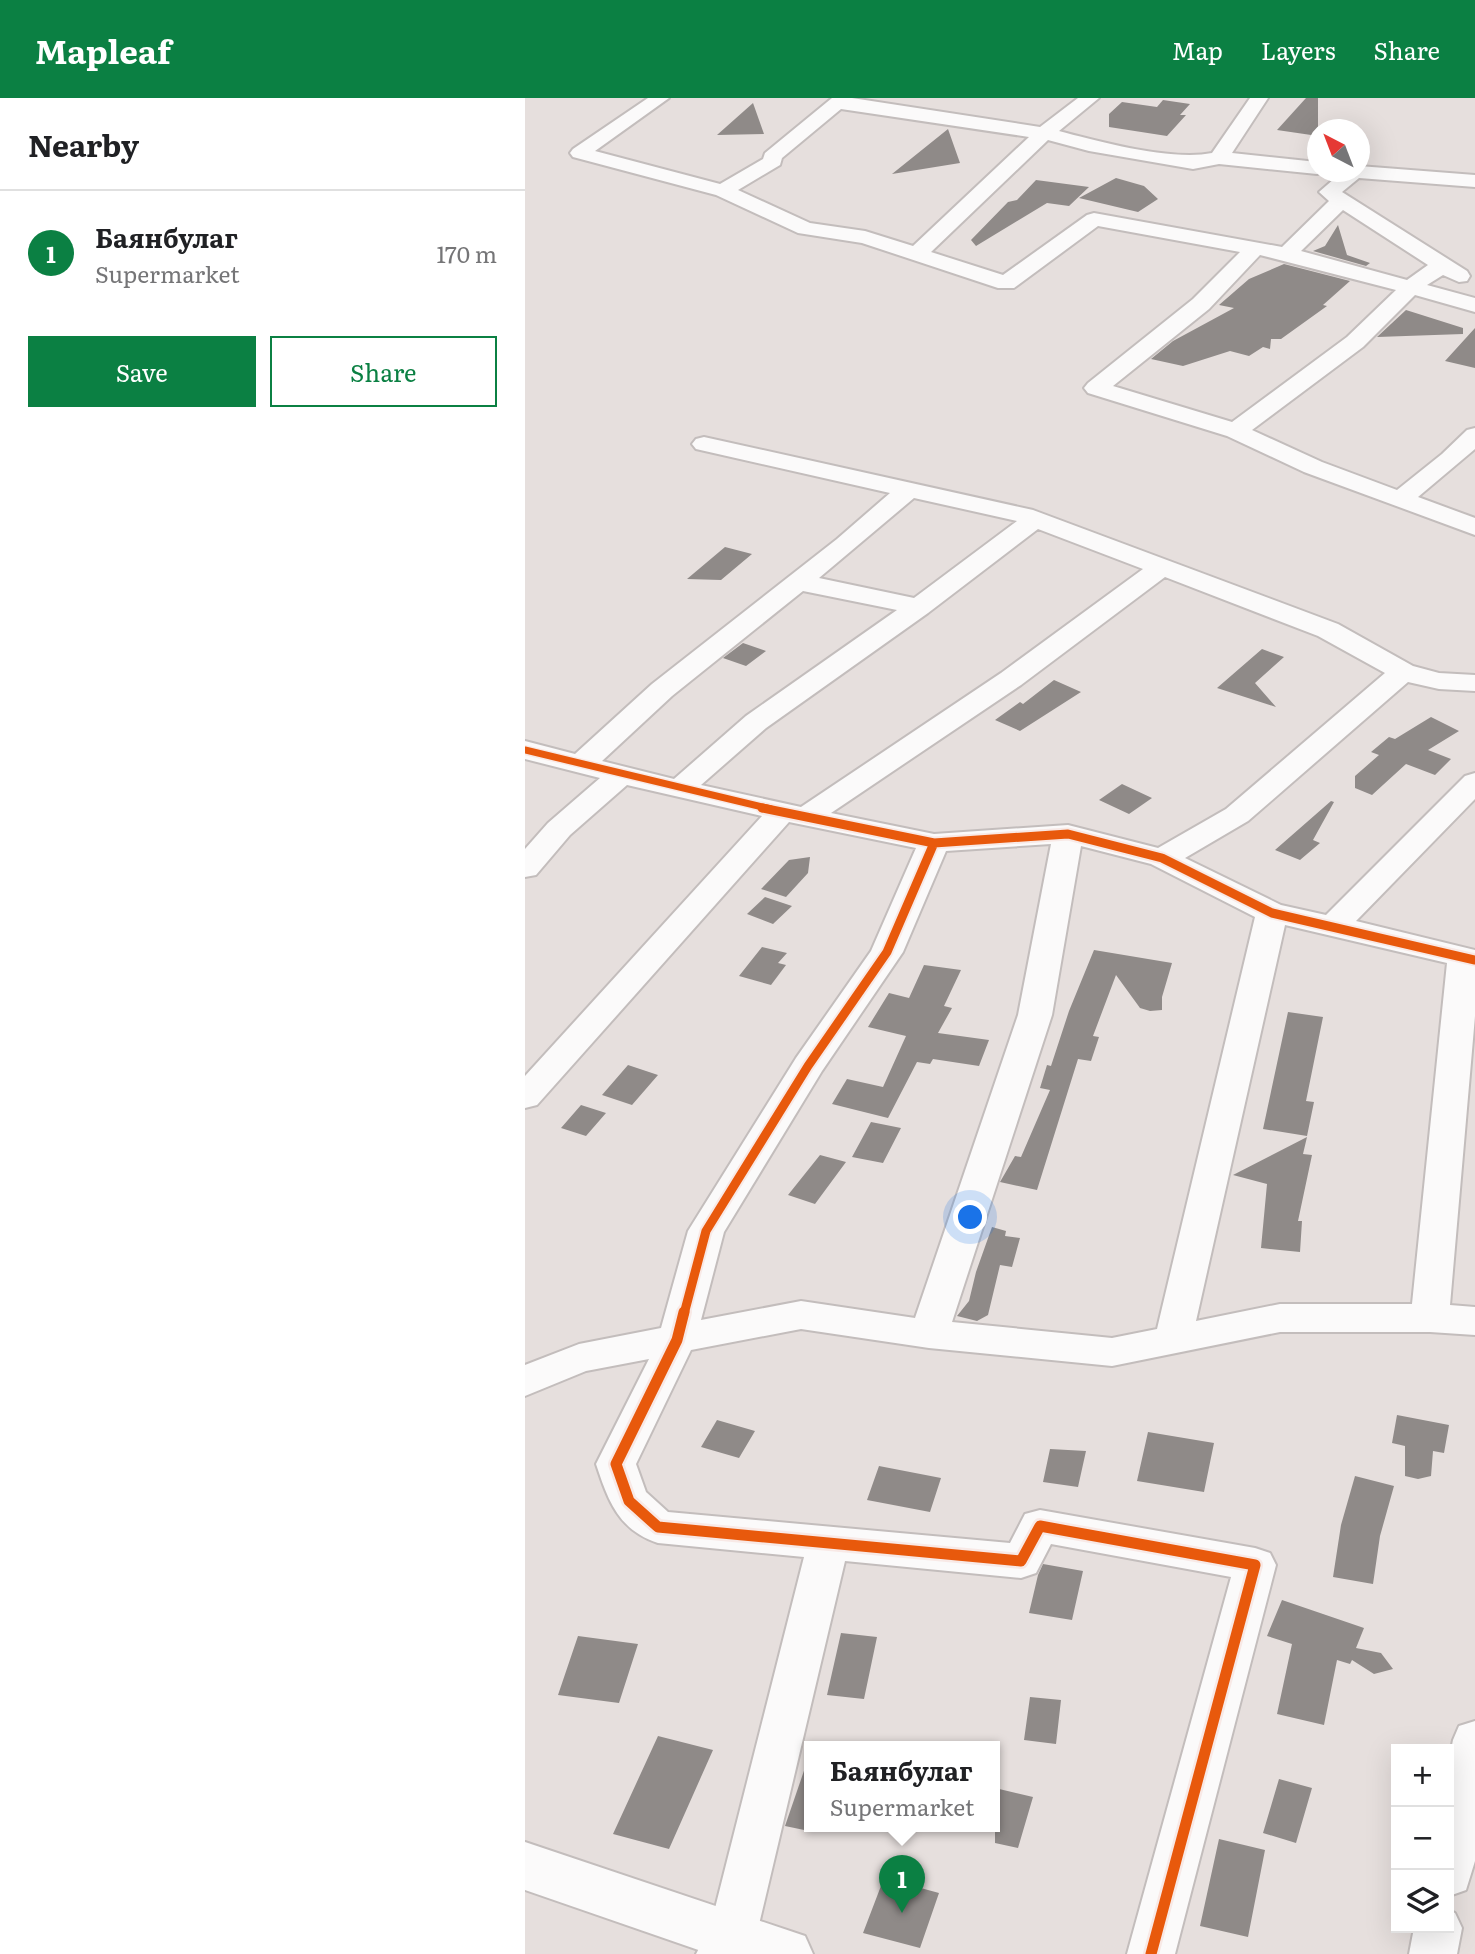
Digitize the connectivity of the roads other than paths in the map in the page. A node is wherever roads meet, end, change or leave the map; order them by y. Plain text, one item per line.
1 (660, 98) edge
2 (1090, 98) edge
3 (1259, 98) edge
4 (841, 100) edge
5 (1044, 133) junction
6 (1219, 158) junction
7 (1307, 166) edge
8 (1370, 173) edge
9 (1475, 181) edge
10 (1343, 182) edge
11 (723, 191) junction
12 (1342, 200) junction
13 (1254, 248) junction
14 (918, 253) junction
15 (1287, 254) junction
16 (1443, 265) junction
17 (1475, 286) edge
18 (1411, 287) junction
19 (1475, 304) edge
20 (1235, 431) junction
21 (1475, 435) edge
22 (704, 444) dead end
23 (908, 490) junction
24 (1399, 500) junction
25 (1035, 519) junction
26 (1475, 527) edge
27 (1161, 568) junction
28 (799, 582) junction
29 (919, 607) junction
30 (1403, 672) junction
31 (1475, 683) edge
32 (525, 750) edge
33 (581, 764) junction
34 (622, 774) junction
35 (1475, 782) edge
36 (680, 789) junction
37 (793, 814) junction
38 (1068, 834) junction
39 (934, 843) junction
40 (1162, 858) junction
41 (525, 868) edge
42 (1272, 913) junction
43 (1333, 926) junction
44 (1470, 959) edge
45 (525, 1097) edge
46 (1430, 1318) junction
47 (1475, 1321) edge
48 (929, 1334) junction
49 (677, 1340) junction
50 (1173, 1340) junction
51 (525, 1381) edge
52 (828, 1545) junction
53 (1475, 1740) edge
54 (525, 1866) edge
55 (1450, 1870) edge
56 (1438, 1933) edge
57 (726, 1946) edge
58 (785, 1954) edge
59 (1151, 1954) edge
60 (1433, 1954) edge

1 - 11 street
2 - 5 street
3 - 6 street
4 - 5 street
4 - 11 street
5 - 6 street
5 - 14 street
6 - 7 street
8 - 9 street
10 - 12 street
11 - 14 street
12 - 15 street
12 - 16 street
13 - 14 street
13 - 15 street
13 - 20 street
15 - 18 street
16 - 17 street
16 - 18 street
18 - 19 street
18 - 20 street
20 - 24 street
21 - 24 street
22 - 23 street
23 - 25 street
23 - 28 street
24 - 26 street
25 - 27 street
25 - 29 street
27 - 30 street
27 - 37 street
28 - 29 street
28 - 33 street
29 - 36 street
30 - 31 street
30 - 40 street
32 - 33 street
33 - 34 street
34 - 36 street
34 - 41 street
35 - 43 street
36 - 37 street
37 - 39 street
37 - 45 street
38 - 39 street
38 - 40 street
38 - 48 street
39 - 49 street
40 - 42 street
42 - 43 street
42 - 50 street
43 - 44 street
44 - 46 street
46 - 47 street
46 - 50 street
48 - 49 street
48 - 50 street
49 - 51 street
49 - 52 street
52 - 57 street
52 - 59 street
53 - 55 street
54 - 57 street
56 - 60 street
57 - 58 street

